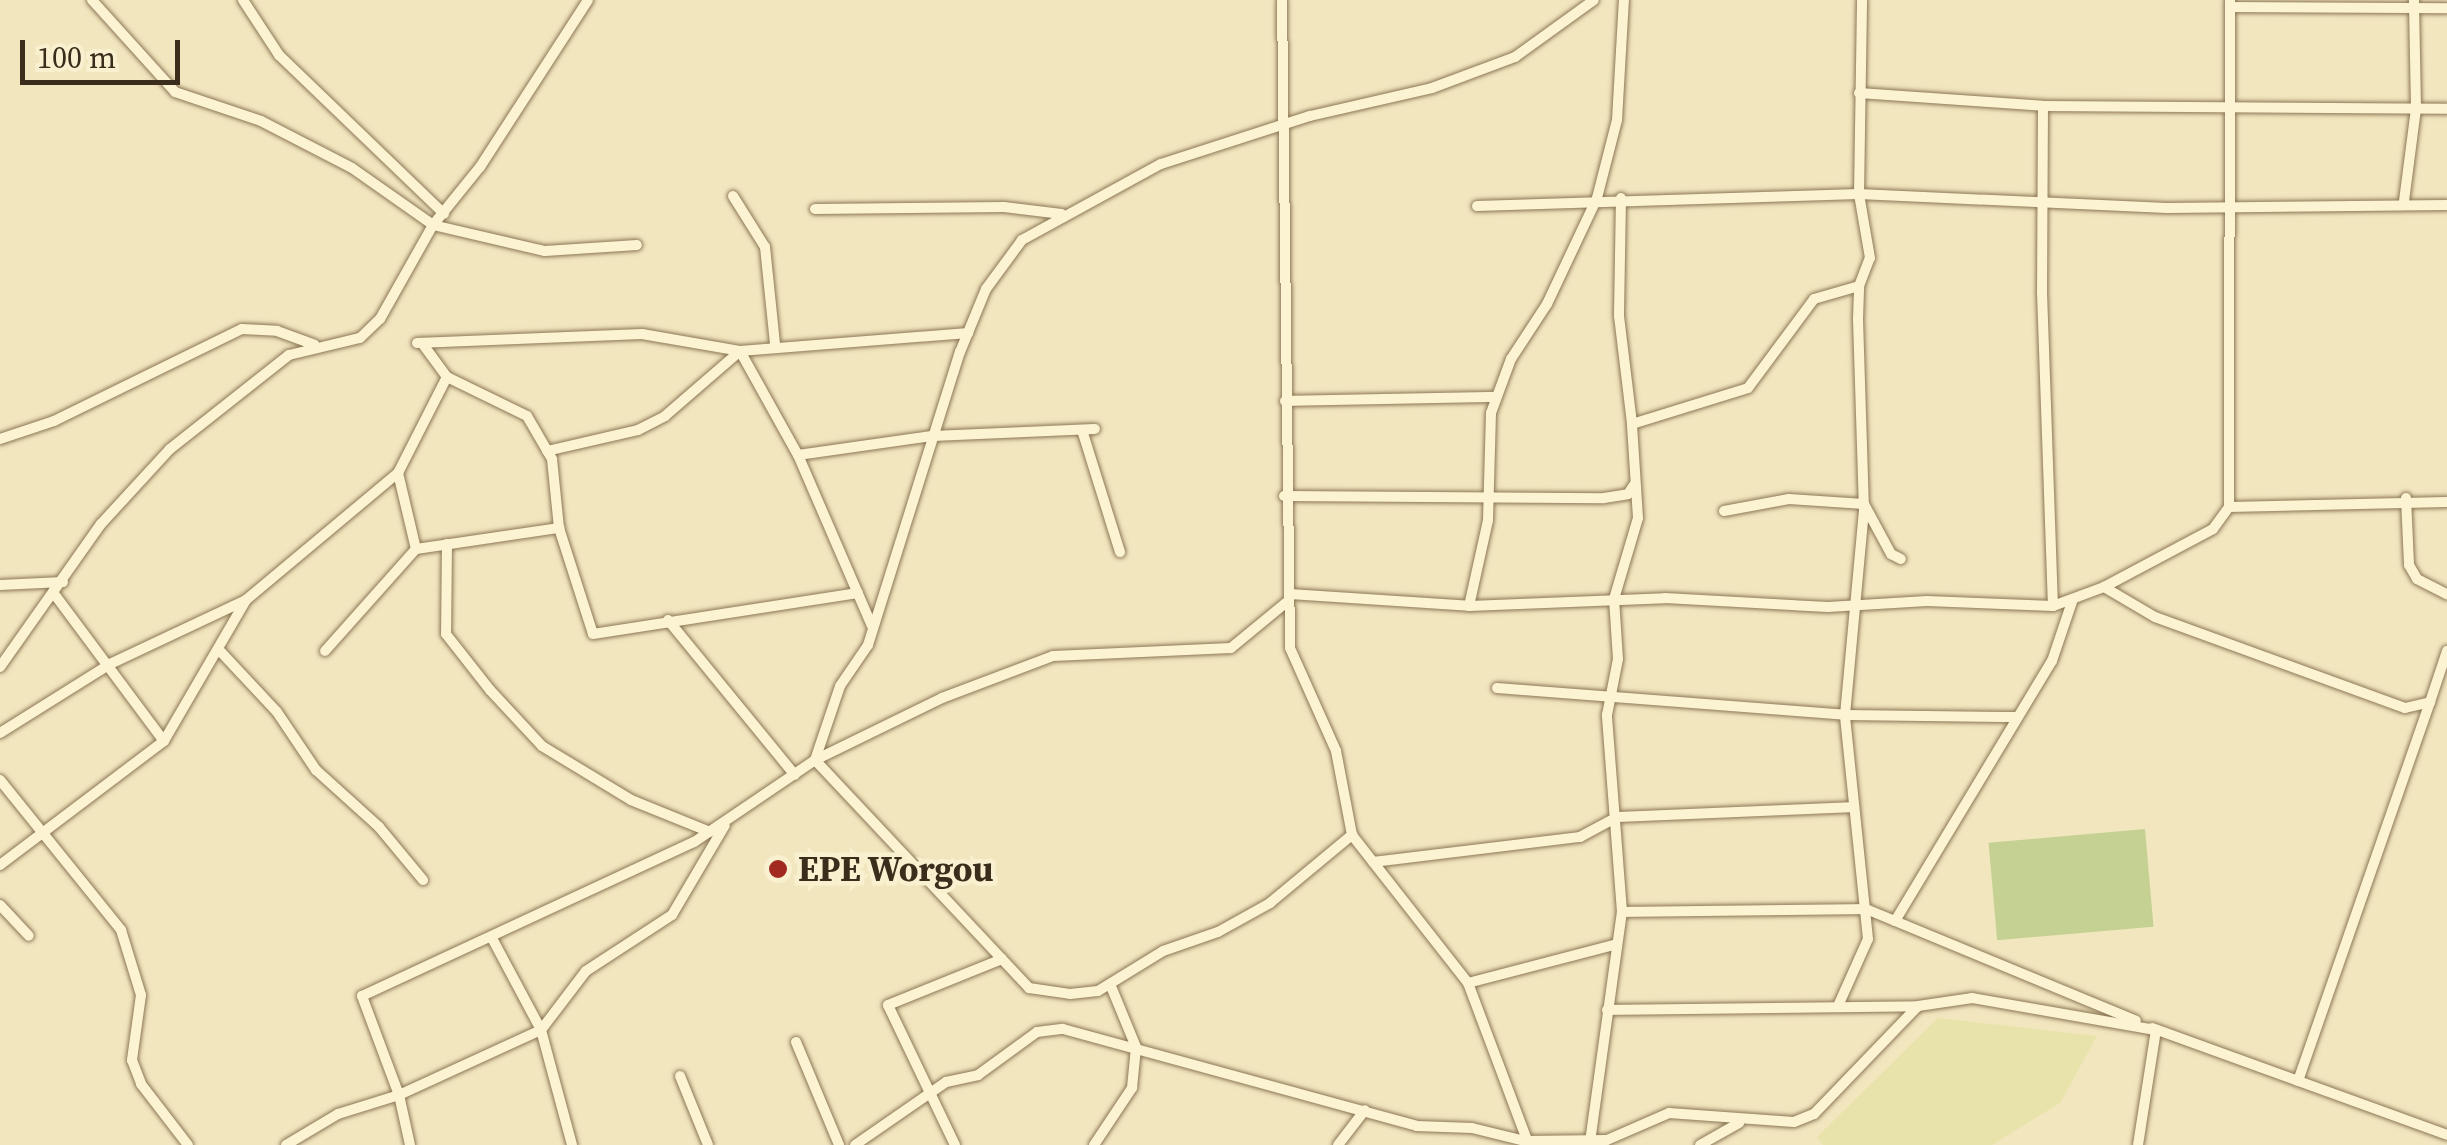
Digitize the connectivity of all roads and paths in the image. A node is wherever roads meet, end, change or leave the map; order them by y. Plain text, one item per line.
1 (92, 0) edge
2 (243, 0) edge
3 (588, 0) edge
4 (1282, 0) edge
5 (1594, 0) edge
6 (1624, 0) edge
7 (1862, 0) edge
8 (2230, 4) edge
9 (2414, 4) edge
10 (2447, 8) edge
11 (1859, 93) junction
12 (2230, 105) junction
13 (2043, 106) junction
14 (2416, 108) junction
15 (2447, 109) edge
16 (1284, 126) junction
17 (1859, 194) junction
18 (733, 196) dead end
19 (1597, 198) junction
20 (1621, 198) junction
21 (2046, 200) junction
22 (2404, 202) junction
23 (2447, 205) edge
24 (1476, 206) dead end
25 (2233, 206) junction
26 (815, 209) dead end
27 (444, 214) junction
28 (1063, 214) junction
29 (433, 226) junction
30 (637, 244) dead end
31 (1860, 286) junction
32 (968, 334) junction
33 (775, 344) junction
34 (316, 346) junction
35 (740, 351) junction
36 (446, 377) junction
37 (1496, 398) junction
38 (1285, 401) junction
39 (1632, 424) junction
40 (1096, 429) dead end
41 (1082, 430) junction
42 (932, 436) junction
43 (0, 440) edge
44 (547, 450) junction
45 (798, 456) junction
46 (398, 473) junction
47 (1634, 484) junction
48 (1490, 495) junction
49 (1284, 496) junction
50 (2406, 498) junction
51 (2447, 502) edge
52 (1864, 504) junction
53 (2228, 507) junction
54 (1724, 511) dead end
55 (559, 528) junction
56 (447, 544) junction
57 (416, 548) junction
58 (1120, 552) dead end
59 (1901, 559) dead end
60 (63, 582) junction
61 (0, 586) edge
62 (2104, 587) junction
63 (858, 593) junction
64 (2447, 594) edge
65 (54, 595) junction
66 (1290, 597) junction
67 (1614, 598) junction
68 (2073, 599) junction
69 (246, 600) junction
70 (1469, 606) junction
71 (1853, 606) junction
72 (2053, 606) junction
73 (668, 620) junction
74 (872, 626) junction
75 (325, 651) dead end
76 (2447, 651) edge
77 (220, 652) junction
78 (110, 664) junction
79 (0, 667) edge
80 (1498, 688) dead end
81 (1608, 698) junction
82 (2430, 702) junction
83 (1845, 715) junction
84 (2015, 718) junction
85 (0, 733) edge
86 (164, 740) junction
87 (815, 760) junction
88 (795, 775) junction
89 (0, 780) edge
90 (1851, 806) junction
91 (1617, 817) junction
92 (727, 822) junction
93 (710, 832) junction
94 (39, 834) junction
95 (1352, 835) junction
96 (1373, 862) junction
97 (0, 865) edge
98 (422, 880) dead end
99 (0, 906) edge
100 (1866, 908) junction
101 (1622, 912) junction
102 (1895, 921) junction
103 (30, 936) dead end
104 (492, 940) junction
105 (1614, 945) junction
106 (1002, 959) junction
107 (1468, 983) junction
108 (1110, 984) junction
109 (1838, 1006) junction
110 (1918, 1006) junction
111 (1607, 1010) junction
112 (541, 1030) junction
113 (2156, 1030) junction
114 (796, 1042) dead end
115 (1136, 1047) junction
116 (680, 1076) dead end
117 (2298, 1081) junction
118 (931, 1092) junction
119 (399, 1095) junction
120 (1365, 1110) junction
121 (1740, 1122) junction
122 (2447, 1135) edge
123 (298, 1141) edge
124 (1590, 1142) junction
125 (1099, 1143) edge
126 (1528, 1143) edge
127 (705, 1144) edge
128 (188, 1145) edge
129 (286, 1145) edge
130 (410, 1145) edge
131 (572, 1145) edge
132 (839, 1145) edge
133 (855, 1145) edge
134 (954, 1145) edge
135 (1338, 1145) edge
136 (1700, 1145) edge
137 (2138, 1145) edge

1 - 29 street
2 - 27 street
3 - 27 street
4 - 16 street
5 - 16 street
6 - 19 street
7 - 11 street
8 - 9 street
8 - 12 street
9 - 10 street
9 - 14 street
11 - 13 street
11 - 17 street
12 - 13 street
12 - 14 street
12 - 25 street
13 - 21 street
14 - 15 street
14 - 22 street
16 - 28 street
16 - 38 street
17 - 20 street
17 - 21 street
17 - 31 street
18 - 33 street
19 - 20 street
19 - 24 street
19 - 37 street
20 - 39 street
21 - 25 street
21 - 72 street
22 - 23 street
22 - 25 street
25 - 53 street
26 - 28 street
27 - 29 street
28 - 32 street
29 - 30 street
29 - 34 street
31 - 39 street
31 - 52 street
32 - 33 street
32 - 42 street
33 - 35 street
34 - 43 street
34 - 60 street
35 - 36 street
35 - 44 street
35 - 45 street
36 - 44 street
36 - 46 street
37 - 38 street
37 - 48 street
38 - 49 street
39 - 47 street
40 - 41 street
41 - 42 street
41 - 58 street
42 - 45 street
42 - 74 street
44 - 55 street
45 - 63 street
46 - 57 street
46 - 69 street
47 - 48 street
47 - 67 street
48 - 49 street
48 - 70 street
49 - 66 street
50 - 51 street
50 - 53 street
50 - 64 street
52 - 54 street
52 - 59 street
52 - 71 street
53 - 62 street
55 - 56 street
55 - 73 street
56 - 57 street
56 - 93 street
57 - 75 street
60 - 61 street
60 - 65 street
62 - 68 street
62 - 82 street
63 - 73 street
63 - 74 street
65 - 78 street
65 - 79 street
66 - 70 street
66 - 87 street
66 - 95 street
67 - 70 street
67 - 71 street
67 - 81 street
68 - 72 street
68 - 84 street
69 - 77 street
69 - 78 street
71 - 72 street
71 - 83 street
73 - 88 street
74 - 87 street
76 - 82 street
77 - 86 street
77 - 98 street
78 - 85 street
78 - 86 street
80 - 81 street
81 - 83 street
81 - 91 street
82 - 117 street
83 - 84 street
83 - 90 street
84 - 102 street
86 - 94 street
87 - 88 street
87 - 106 street
88 - 92 street
89 - 94 street
90 - 91 street
90 - 100 street
91 - 96 street
91 - 101 street
92 - 93 street
92 - 112 street
93 - 104 street
94 - 97 street
94 - 128 street
95 - 96 street
95 - 108 street
96 - 107 street
99 - 103 street
100 - 101 street
100 - 102 street
100 - 109 street
101 - 105 street
102 - 113 street
104 - 112 street
104 - 119 street
105 - 107 street
105 - 111 street
106 - 108 street
106 - 118 street
107 - 126 street
108 - 115 street
109 - 110 street
109 - 111 street
110 - 113 street
110 - 121 street
111 - 124 street
112 - 119 street
112 - 131 street
113 - 117 street
113 - 137 street
114 - 132 street
115 - 118 street
115 - 120 street
115 - 125 street
116 - 127 street
117 - 122 street
118 - 133 street
118 - 134 street
119 - 123 street
119 - 130 street
120 - 126 street
120 - 135 street
121 - 124 street
121 - 136 street
123 - 129 street
124 - 126 street

